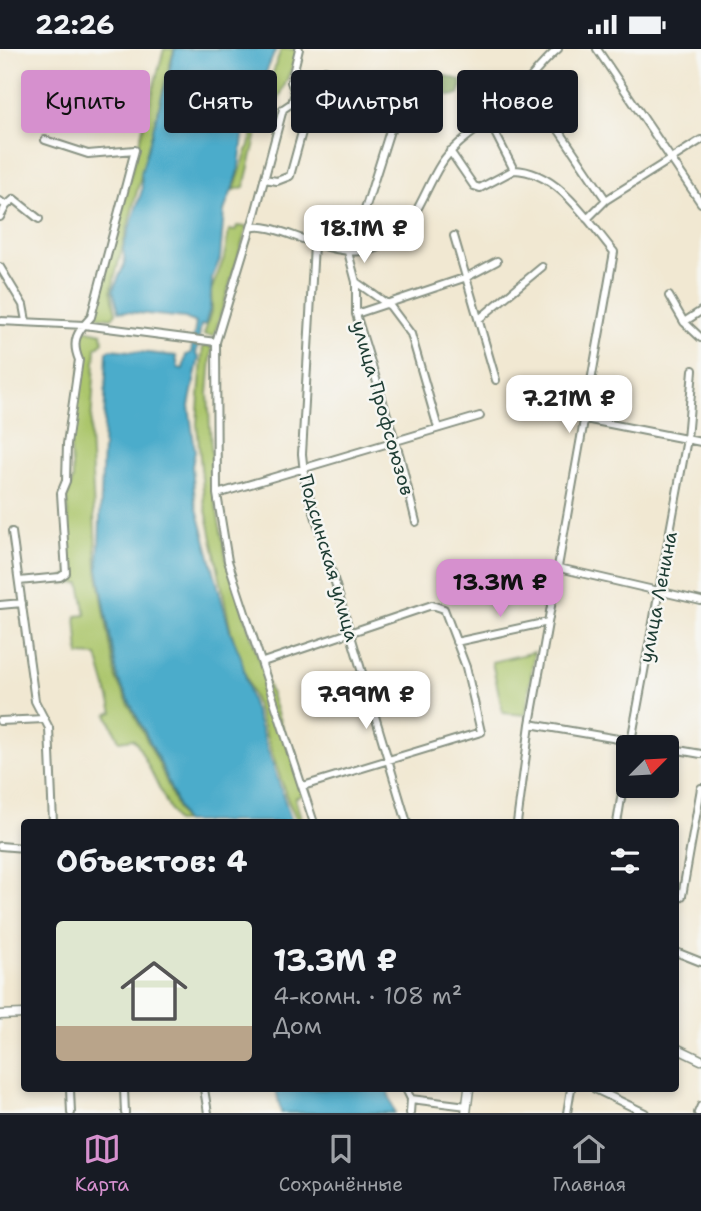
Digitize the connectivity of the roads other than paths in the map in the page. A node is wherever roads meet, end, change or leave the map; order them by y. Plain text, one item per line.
1 (299, 49) edge
2 (558, 49) edge
3 (597, 49) edge
4 (294, 70) edge
5 (539, 70) edge
6 (291, 104) edge
7 (303, 133) edge
8 (392, 133) edge
9 (473, 133) edge
10 (495, 133) edge
11 (561, 133) edge
12 (45, 140) dead end
13 (701, 140) edge
14 (450, 151) junction
15 (671, 159) junction
16 (514, 170) junction
17 (264, 180) junction
18 (606, 199) junction
19 (3, 203) edge
20 (701, 203) edge
21 (0, 217) edge
22 (38, 219) dead end
23 (587, 219) junction
24 (251, 228) junction
25 (454, 236) dead end
26 (314, 245) junction
27 (348, 252) junction
28 (497, 261) dead end
29 (0, 267) edge
30 (542, 267) dead end
31 (467, 277) junction
32 (356, 282) junction
33 (670, 296) dead end
34 (386, 303) junction
35 (701, 311) edge
36 (356, 314) junction
37 (479, 319) junction
38 (0, 321) edge
39 (26, 321) junction
40 (684, 322) junction
41 (84, 324) junction
42 (701, 338) edge
43 (212, 341) junction
44 (693, 370) dead end
45 (496, 380) dead end
46 (701, 402) edge
47 (691, 404) junction
48 (480, 416) dead end
49 (585, 419) junction
50 (438, 428) junction
51 (687, 439) junction
52 (395, 441) junction
53 (701, 442) edge
54 (304, 470) junction
55 (217, 494) junction
56 (416, 522) dead end
57 (12, 532) dead end
58 (559, 568) junction
59 (19, 581) junction
60 (660, 590) junction
61 (701, 601) edge
62 (22, 603) junction
63 (0, 605) edge
64 (548, 622) junction
65 (350, 632) junction
66 (456, 642) junction
67 (263, 662) junction
68 (44, 719) junction
69 (0, 720) edge
70 (530, 724) junction
71 (632, 735) edge
72 (616, 741) edge
73 (679, 750) edge
74 (701, 754) edge
75 (388, 758) junction
76 (303, 786) junction
77 (701, 788) edge
78 (621, 798) edge
79 (53, 819) edge
80 (313, 819) edge
81 (406, 819) edge
82 (518, 819) edge
83 (618, 819) edge
84 (0, 846) edge
85 (21, 848) edge
86 (679, 898) edge
87 (679, 953) edge
88 (701, 962) edge
89 (21, 1014) edge
90 (0, 1015) edge
91 (679, 1049) edge
92 (701, 1060) edge
93 (70, 1092) edge
94 (124, 1092) edge
95 (204, 1092) edge
96 (409, 1092) edge
97 (570, 1092) edge
98 (601, 1092) edge
99 (701, 1106) edge
100 (466, 1109) edge
101 (71, 1113) edge
102 (125, 1113) edge
103 (208, 1113) edge
104 (410, 1113) edge
105 (567, 1113) edge
106 (645, 1113) edge
107 (698, 1113) edge

1 - 4 street
2 - 5 street
3 - 15 street
6 - 17 street
7 - 17 street
8 - 27 street
9 - 14 street
10 - 16 street
11 - 18 street
12 - 41 street
13 - 15 street
14 - 16 street
14 - 27 street
15 - 18 street
15 - 20 street
16 - 23 street
17 - 24 street
18 - 23 street
19 - 21 street
19 - 22 street
23 - 49 street
24 - 26 street
24 - 43 street
25 - 31 street
26 - 27 street
26 - 54 street, Подсинская улица
27 - 32 street, улица Профсоюзов
28 - 31 street
29 - 39 street
30 - 37 street
31 - 34 street
31 - 37 street
32 - 34 street
32 - 36 street, улица Профсоюзов
33 - 40 street
34 - 36 street
34 - 50 street
35 - 40 street
36 - 52 street, улица Профсоюзов
37 - 45 street
38 - 39 street
39 - 41 street
40 - 42 street
41 - 43 street
41 - 59 street
43 - 55 street
44 - 47 street, улица Ленина
46 - 47 street
47 - 51 street, улица Ленина
48 - 50 street
49 - 51 street
49 - 58 street
50 - 52 street
51 - 53 street
51 - 60 street, улица Ленина
52 - 54 street
52 - 56 street, улица Профсоюзов
54 - 55 street
54 - 65 street, Подсинская улица
55 - 67 street
57 - 59 street
58 - 60 street
58 - 64 street
59 - 62 street
60 - 61 street
60 - 71 street, улица Ленина
62 - 63 street
62 - 68 street
64 - 66 street
64 - 70 street
65 - 66 street
65 - 67 street
65 - 75 street, Подсинская улица
66 - 75 street
67 - 76 street
68 - 69 street
68 - 79 street
70 - 72 street
70 - 82 street
73 - 74 street
75 - 76 street
75 - 81 street, Подсинская улица
76 - 80 street
77 - 86 street
78 - 83 street
84 - 85 street
87 - 88 street
89 - 90 main road
91 - 92 main road
93 - 101 street
94 - 102 street
95 - 103 street
96 - 100 street
96 - 104 street
97 - 105 street
98 - 106 street
99 - 107 street

